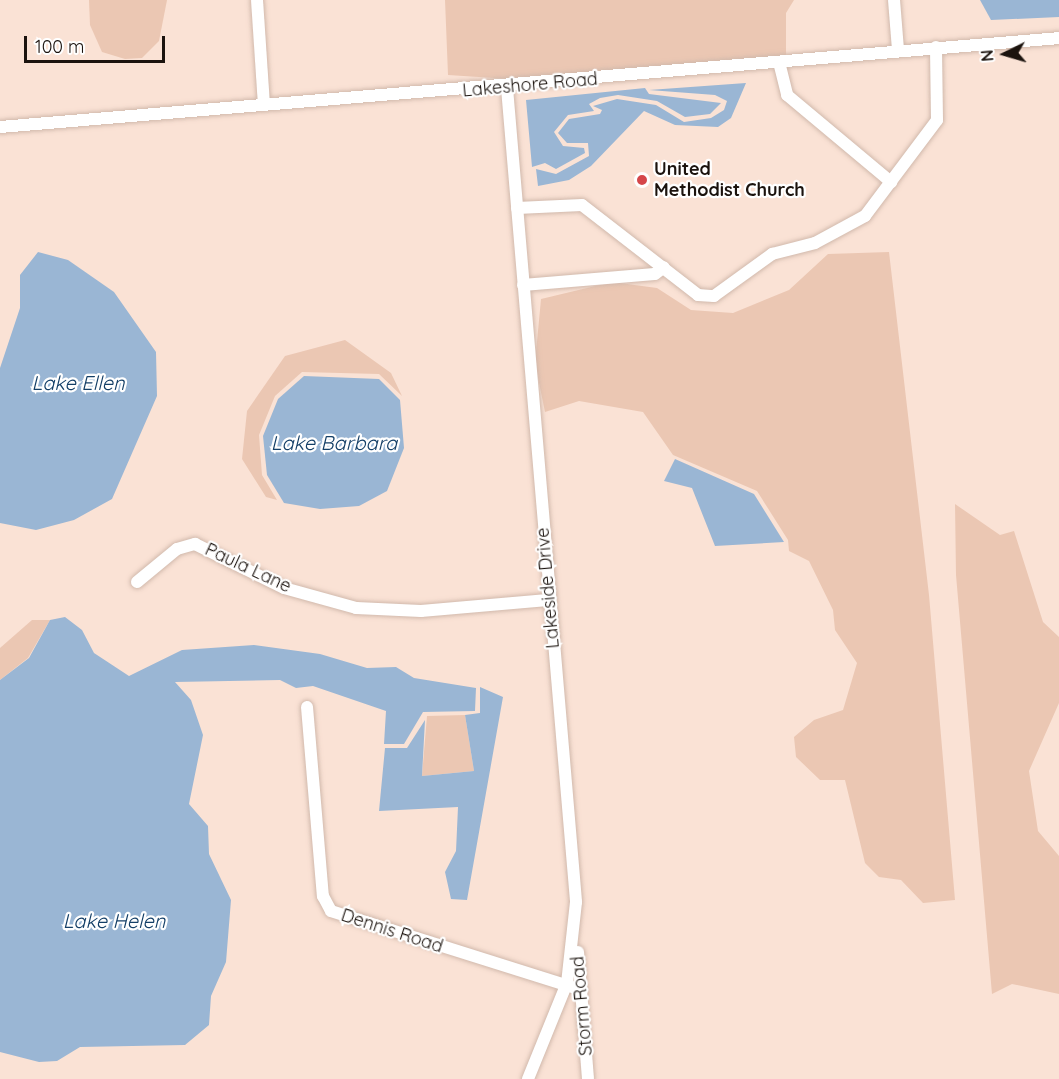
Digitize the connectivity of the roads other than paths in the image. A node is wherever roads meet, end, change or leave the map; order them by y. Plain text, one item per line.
1 (257, 0) edge
2 (894, 0) edge
3 (1059, 38) edge
4 (936, 47) junction
5 (898, 50) junction
6 (779, 62) junction
7 (507, 88) junction
8 (264, 105) junction
9 (0, 127) edge
10 (891, 182) junction
11 (517, 208) junction
12 (664, 267) junction
13 (523, 285) junction
14 (137, 582) dead end
15 (548, 600) junction
16 (308, 707) dead end
17 (575, 933) junction
18 (567, 983) junction
19 (582, 990) junction
20 (528, 1079) edge
21 (588, 1079) edge

1 - 8 street
2 - 5 street
3 - 4 street, Lakeshore Road
4 - 5 street, Lakeshore Road
4 - 10 street
5 - 6 street, Lakeshore Road
6 - 7 street, Lakeshore Road
6 - 10 street
7 - 8 street, Lakeshore Road
7 - 11 street, Lakeside Drive
8 - 9 street, Lakeshore Road
10 - 12 street
11 - 12 street
11 - 13 street, Lakeside Drive
12 - 13 street
13 - 15 street, Lakeside Drive
14 - 15 street, Paula Lane
15 - 17 street, Lakeside Drive
16 - 18 street, Dennis Road
17 - 18 street, Lakeside Drive
17 - 19 street, Storm Road
18 - 19 street, Dennis Road
18 - 20 street, Lakeside Drive
19 - 21 street, Storm Road

